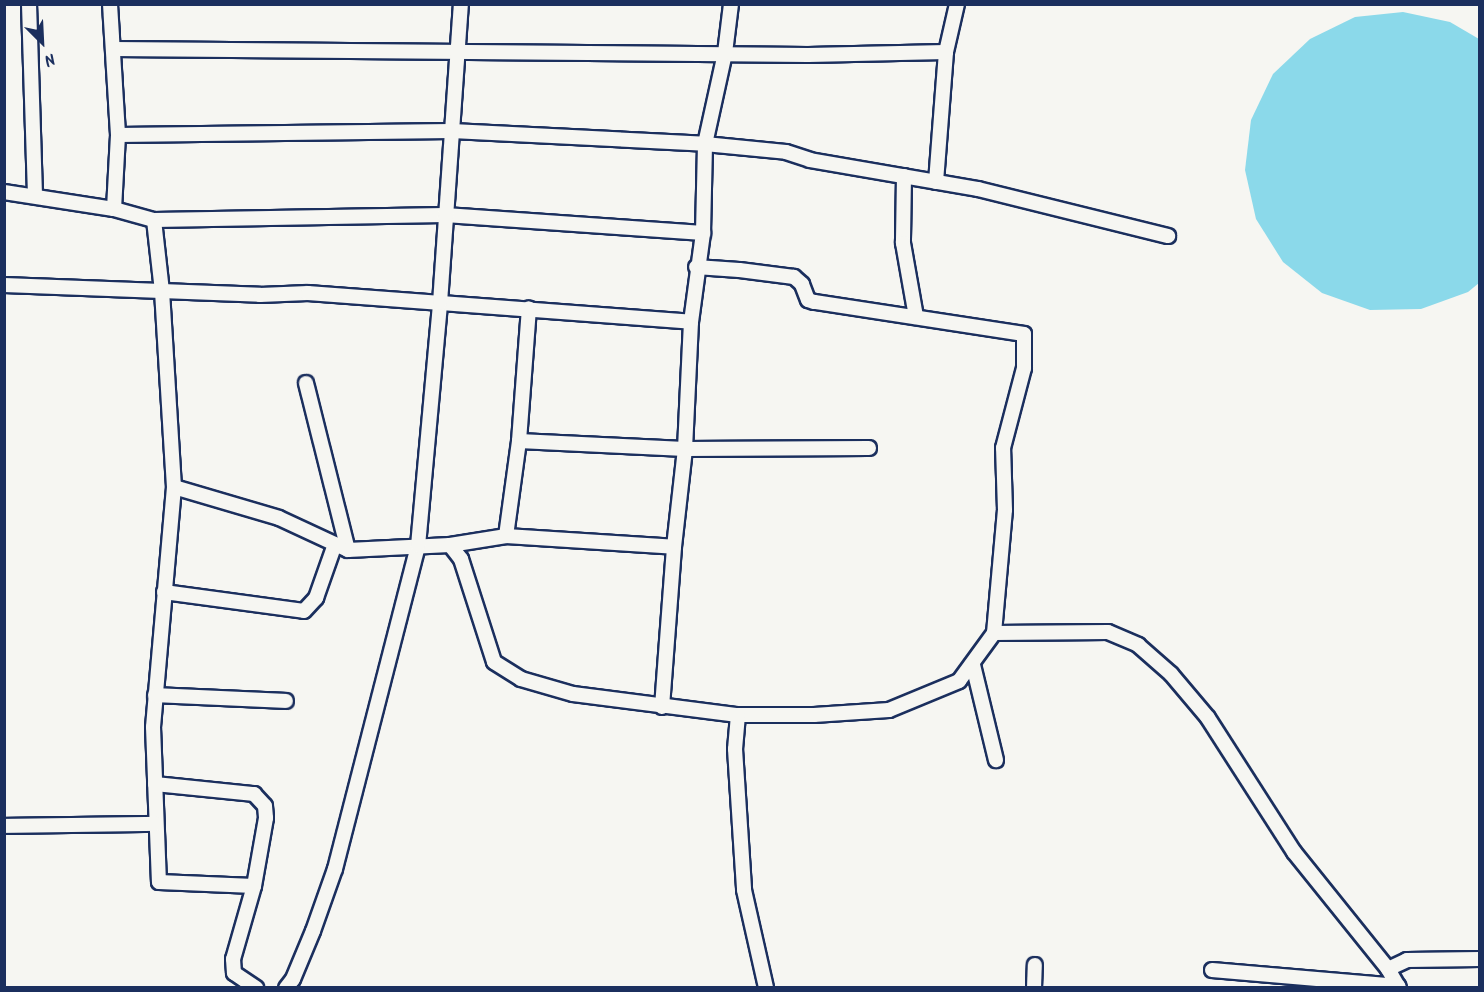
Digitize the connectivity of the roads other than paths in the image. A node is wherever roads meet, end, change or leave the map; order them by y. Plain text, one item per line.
1 (29, 4) edge
2 (110, 4) edge
3 (461, 4) edge
4 (731, 4) edge
5 (957, 4) edge
6 (112, 49) junction
7 (457, 51) junction
8 (946, 52) junction
9 (725, 53) junction
10 (452, 131) junction
11 (118, 135) junction
12 (705, 144) junction
13 (904, 176) junction
14 (936, 182) junction
15 (4, 192) edge
16 (34, 196) junction
17 (114, 209) junction
18 (445, 215) junction
19 (154, 220) junction
20 (703, 233) junction
21 (1168, 236) dead end
22 (696, 267) junction
23 (4, 285) edge
24 (162, 291) junction
25 (440, 303) junction
26 (529, 308) junction
27 (916, 317) junction
28 (691, 322) junction
29 (306, 383) dead end
30 (519, 441) junction
31 (869, 448) dead end
32 (685, 449) junction
33 (174, 486) junction
34 (506, 536) junction
35 (334, 544) junction
36 (450, 545) junction
37 (418, 546) junction
38 (674, 547) junction
39 (348, 550) junction
40 (164, 592) junction
41 (994, 633) junction
42 (972, 665) junction
43 (155, 695) junction
44 (286, 701) dead end
45 (662, 707) junction
46 (738, 715) junction
47 (996, 760) dead end
48 (155, 784) junction
49 (156, 824) junction
50 (4, 825) edge
51 (254, 886) junction
52 (1479, 959) edge
53 (1035, 965) dead end
54 (1388, 969) junction
55 (1212, 970) dead end
56 (1398, 986) edge
57 (256, 987) edge
58 (286, 987) edge
59 (766, 987) edge
60 (1034, 987) edge

1 - 16 street
2 - 6 street
3 - 7 street
4 - 9 street
5 - 8 street
6 - 7 street
6 - 11 street
7 - 9 street
7 - 10 street
8 - 9 street
8 - 14 street
9 - 12 street
10 - 11 street
10 - 12 street
10 - 18 street
11 - 17 street
12 - 13 street
12 - 20 street
13 - 14 street
13 - 27 street
14 - 21 street
15 - 16 street
16 - 17 street
17 - 19 street
18 - 19 street
18 - 20 street
18 - 25 street
19 - 24 street
20 - 22 street
22 - 27 street
22 - 28 street
23 - 24 street
24 - 25 street
24 - 33 street
25 - 26 street
25 - 37 street
26 - 28 street
26 - 30 street
27 - 41 street
28 - 32 street
29 - 39 street
30 - 32 street
30 - 34 street
31 - 32 street
32 - 38 street
33 - 35 street
33 - 40 street
34 - 36 street
34 - 38 street
35 - 39 street
35 - 40 street
36 - 37 street
36 - 45 street
37 - 39 street
37 - 58 street
38 - 45 street
40 - 43 street
41 - 42 street
41 - 54 street
42 - 46 street
42 - 47 street
43 - 44 street
43 - 48 street
45 - 46 street
46 - 59 street
48 - 49 street
48 - 51 street
49 - 50 street
49 - 51 street
51 - 57 street
52 - 54 street
53 - 60 street
54 - 56 street
55 - 56 street

